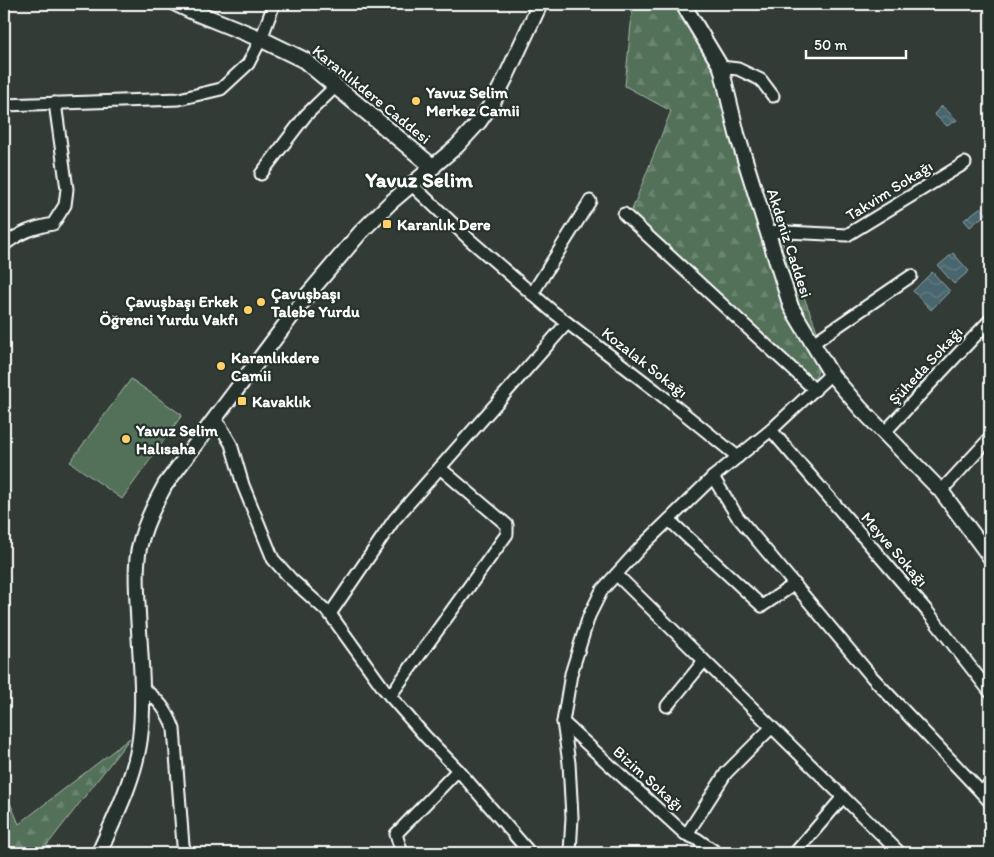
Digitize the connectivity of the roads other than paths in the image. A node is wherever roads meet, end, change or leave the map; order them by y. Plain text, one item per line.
1 (177, 4) edge
2 (274, 4) edge
3 (540, 4) edge
4 (683, 4) edge
5 (261, 39) junction
6 (721, 66) junction
7 (336, 86) junction
8 (773, 96) dead end
9 (55, 103) junction
10 (4, 105) edge
11 (965, 163) dead end
12 (433, 167) junction
13 (261, 174) dead end
14 (411, 184) junction
15 (590, 201) dead end
16 (624, 214) dead end
17 (767, 231) junction
18 (4, 245) edge
19 (911, 276) dead end
20 (532, 294) junction
21 (990, 320) edge
22 (567, 323) junction
23 (813, 343) junction
24 (831, 374) junction
25 (815, 390) junction
26 (214, 419) junction
27 (771, 430) junction
28 (884, 433) junction
29 (990, 438) edge
30 (738, 457) junction
31 (440, 468) junction
32 (713, 477) junction
33 (941, 491) junction
34 (668, 520) junction
35 (990, 557) edge
36 (617, 574) junction
37 (795, 584) junction
38 (330, 614) junction
39 (704, 661) junction
40 (142, 688) junction
41 (990, 692) edge
42 (390, 696) junction
43 (667, 706) dead end
44 (563, 722) junction
45 (771, 728) junction
46 (458, 770) junction
47 (990, 784) edge
48 (981, 792) junction
49 (842, 797) junction
50 (990, 802) edge
51 (687, 834) junction
52 (99, 853) edge
53 (186, 853) edge
54 (402, 853) edge
55 (530, 853) edge
56 (570, 853) edge
57 (717, 853) edge
58 (795, 853) edge
59 (900, 853) edge

1 - 5 main road, Karanlıkdere Caddesi
2 - 5 street
3 - 12 street
4 - 6 street, Akdeniz Caddesi
5 - 7 main road, Karanlıkdere Caddesi
5 - 9 street
6 - 8 street
6 - 17 street, Akdeniz Caddesi
7 - 12 main road, Karanlıkdere Caddesi
7 - 13 street
9 - 10 street
9 - 18 street
11 - 17 street, Takvim Sokağı
12 - 14 street
14 - 20 street, Kozalak Sokağı
14 - 26 street
15 - 20 street
16 - 25 street
17 - 23 street, Akdeniz Caddesi
19 - 23 street
20 - 22 street, Kozalak Sokağı
21 - 28 street, Şüheda Sokağı
22 - 30 street, Kozalak Sokağı
22 - 31 street
23 - 24 street, Akdeniz Caddesi
24 - 25 street
24 - 28 street, Akdeniz Caddesi
25 - 27 street
26 - 38 street
26 - 40 street
27 - 30 street
27 - 41 street, Meyve Sokağı
28 - 33 street, Akdeniz Caddesi
29 - 33 street
30 - 32 street
31 - 38 street
31 - 42 street
32 - 34 street
32 - 37 street
33 - 35 street, Akdeniz Caddesi
34 - 36 street
34 - 37 street
36 - 39 street
36 - 44 street
37 - 48 street
38 - 42 street
39 - 43 street
39 - 45 street
40 - 52 street
40 - 53 street
42 - 46 street
44 - 51 street, Bizim Sokağı
44 - 56 street
45 - 49 street
45 - 51 street
46 - 54 street
46 - 55 street
47 - 48 street
48 - 50 street
49 - 58 street
49 - 59 street
51 - 57 street, Bizim Sokağı

